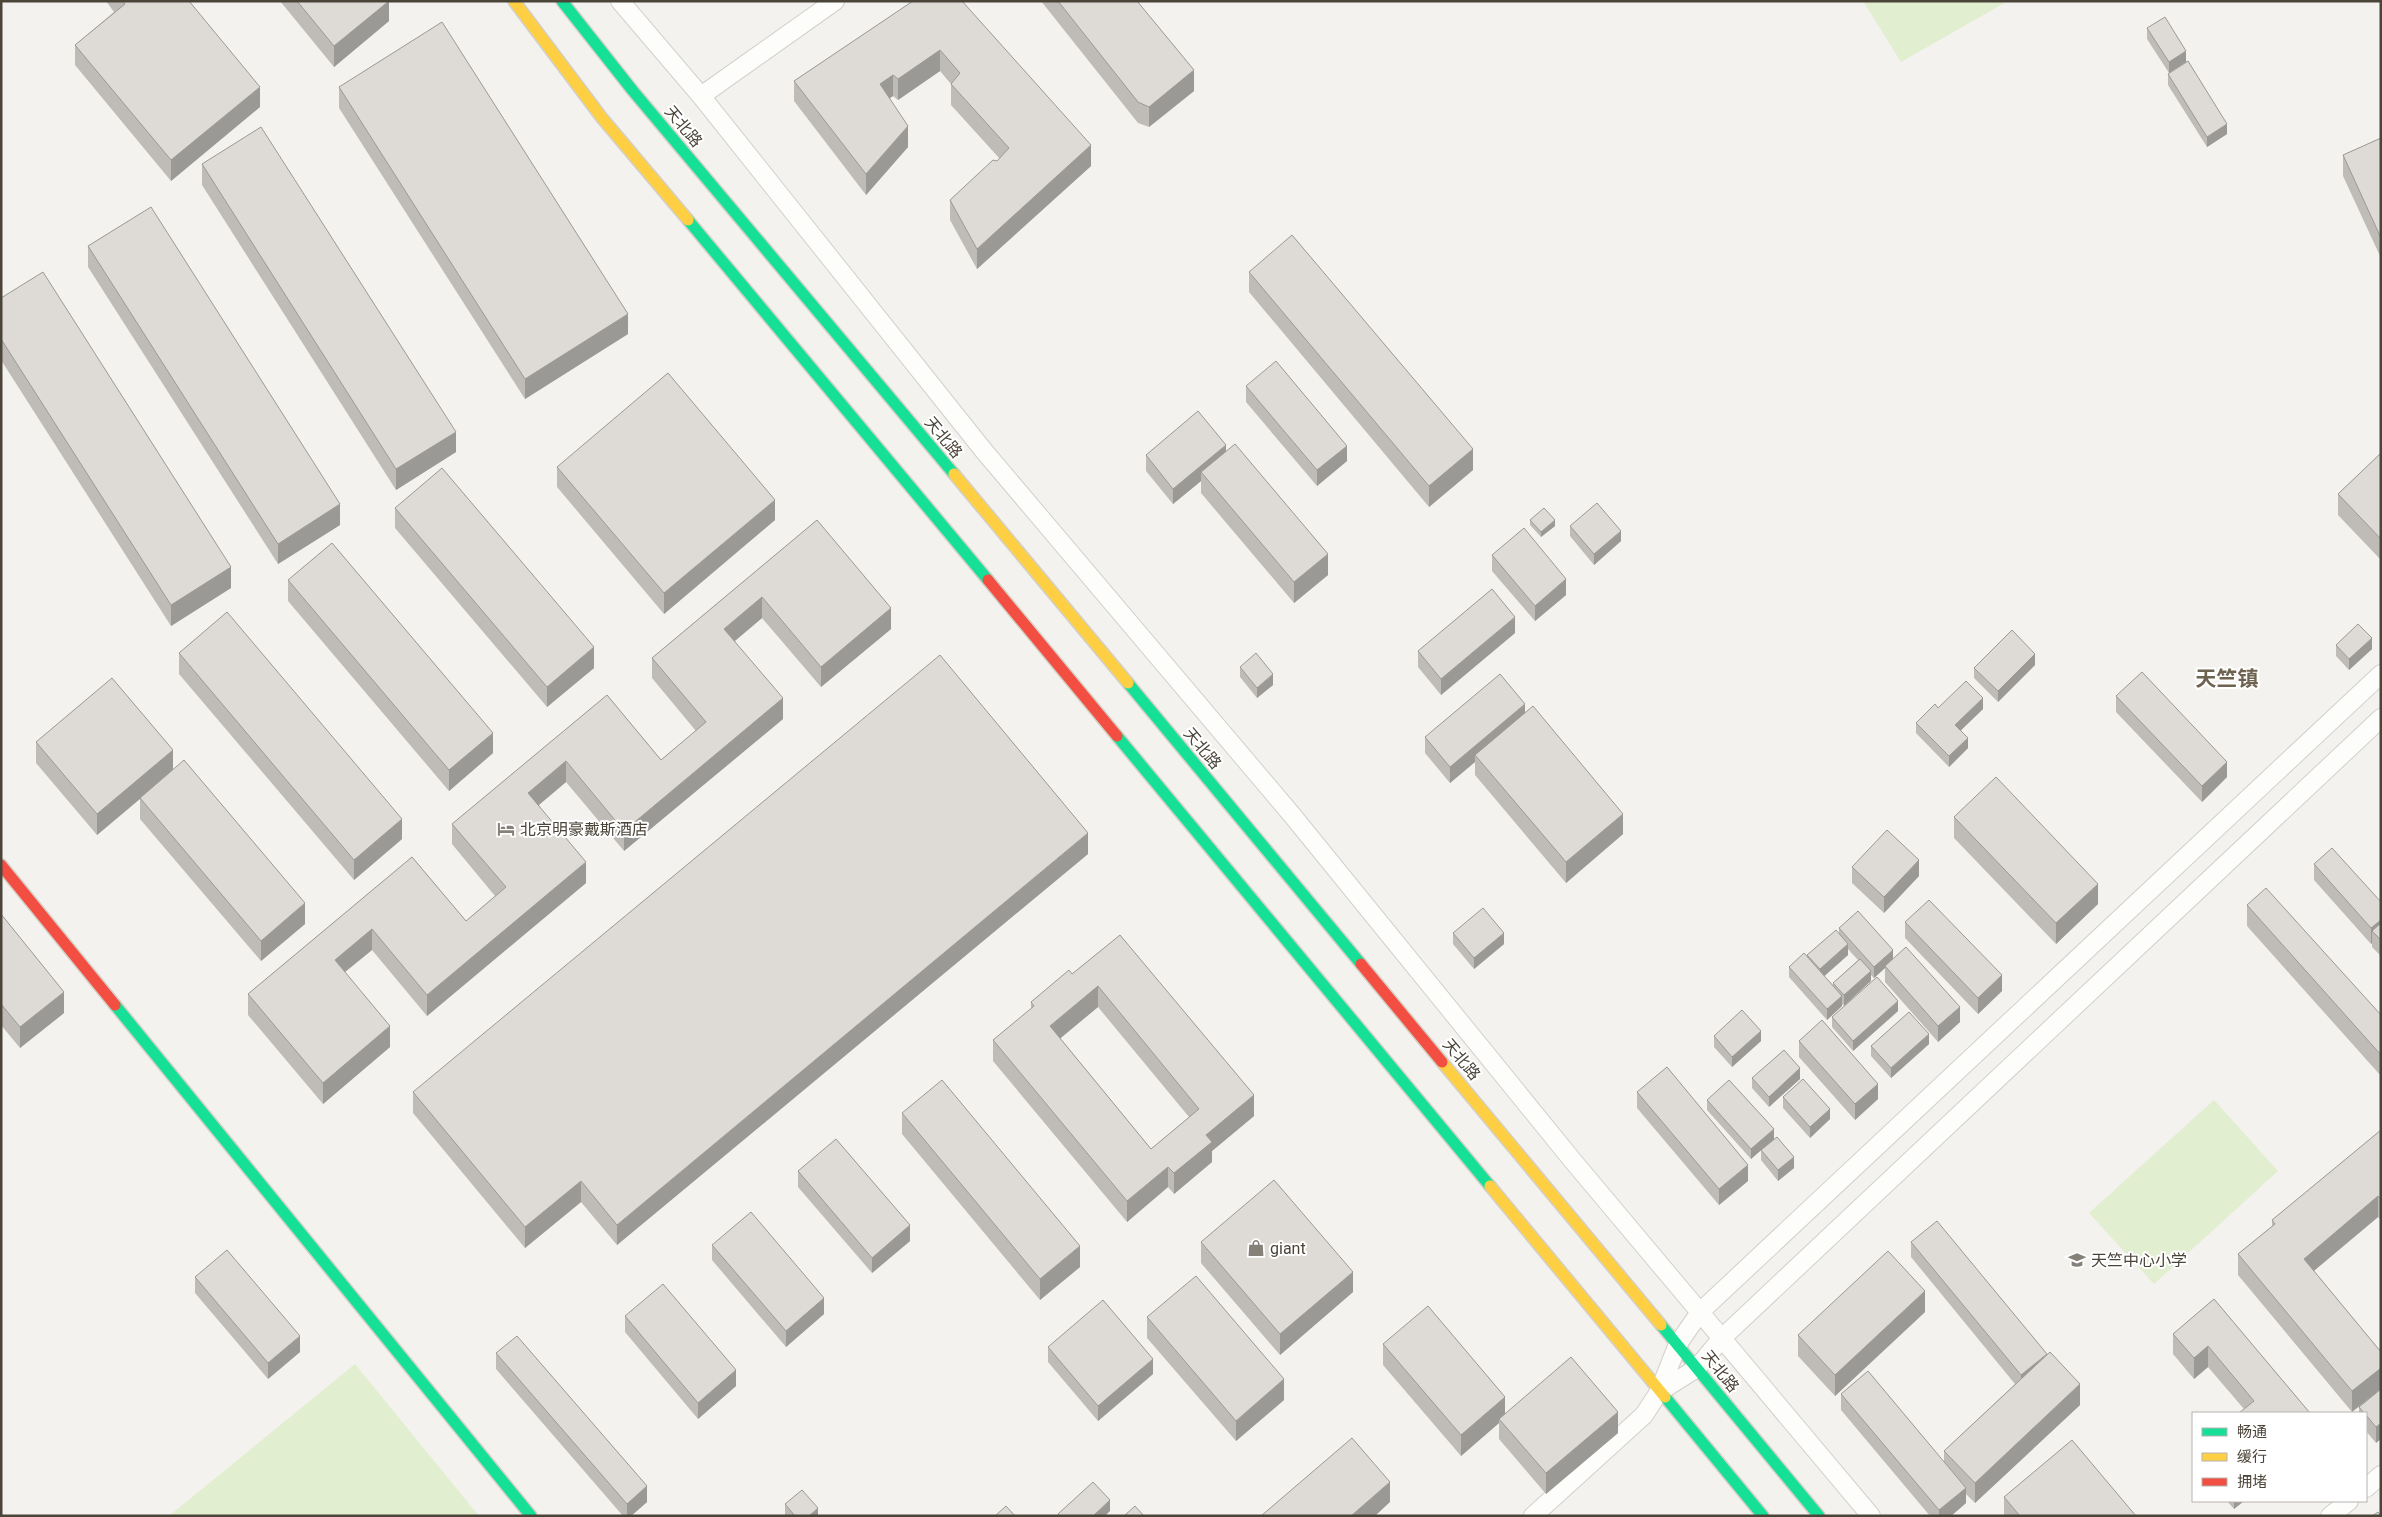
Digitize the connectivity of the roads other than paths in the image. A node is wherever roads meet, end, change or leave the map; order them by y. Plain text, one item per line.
1 (514, 1) edge
2 (562, 1) edge
3 (620, 1) edge
4 (835, 1) edge
5 (701, 96) junction
6 (2381, 674) edge
7 (2381, 718) edge
8 (1, 865) edge
9 (1700, 1312) junction
10 (1722, 1338) junction
11 (1678, 1344) junction
12 (1697, 1368) junction
13 (1659, 1392) junction
14 (2381, 1475) edge
15 (2367, 1487) edge
16 (2348, 1502) edge
17 (531, 1516) edge
18 (1533, 1516) edge
19 (1763, 1516) edge
20 (1819, 1516) edge
21 (1871, 1516) edge
22 (2330, 1516) edge

1 - 13 main road
2 - 11 main road, 天北路
3 - 5 street
4 - 5 street
5 - 9 street
6 - 9 street
7 - 10 street
8 - 17 main road
9 - 10 street
9 - 11 street
10 - 12 street
10 - 21 street
11 - 12 main road, 天北路
11 - 13 street
12 - 13 street
12 - 20 main road, 天北路
13 - 18 street
13 - 19 main road
14 - 15 street
16 - 22 street

